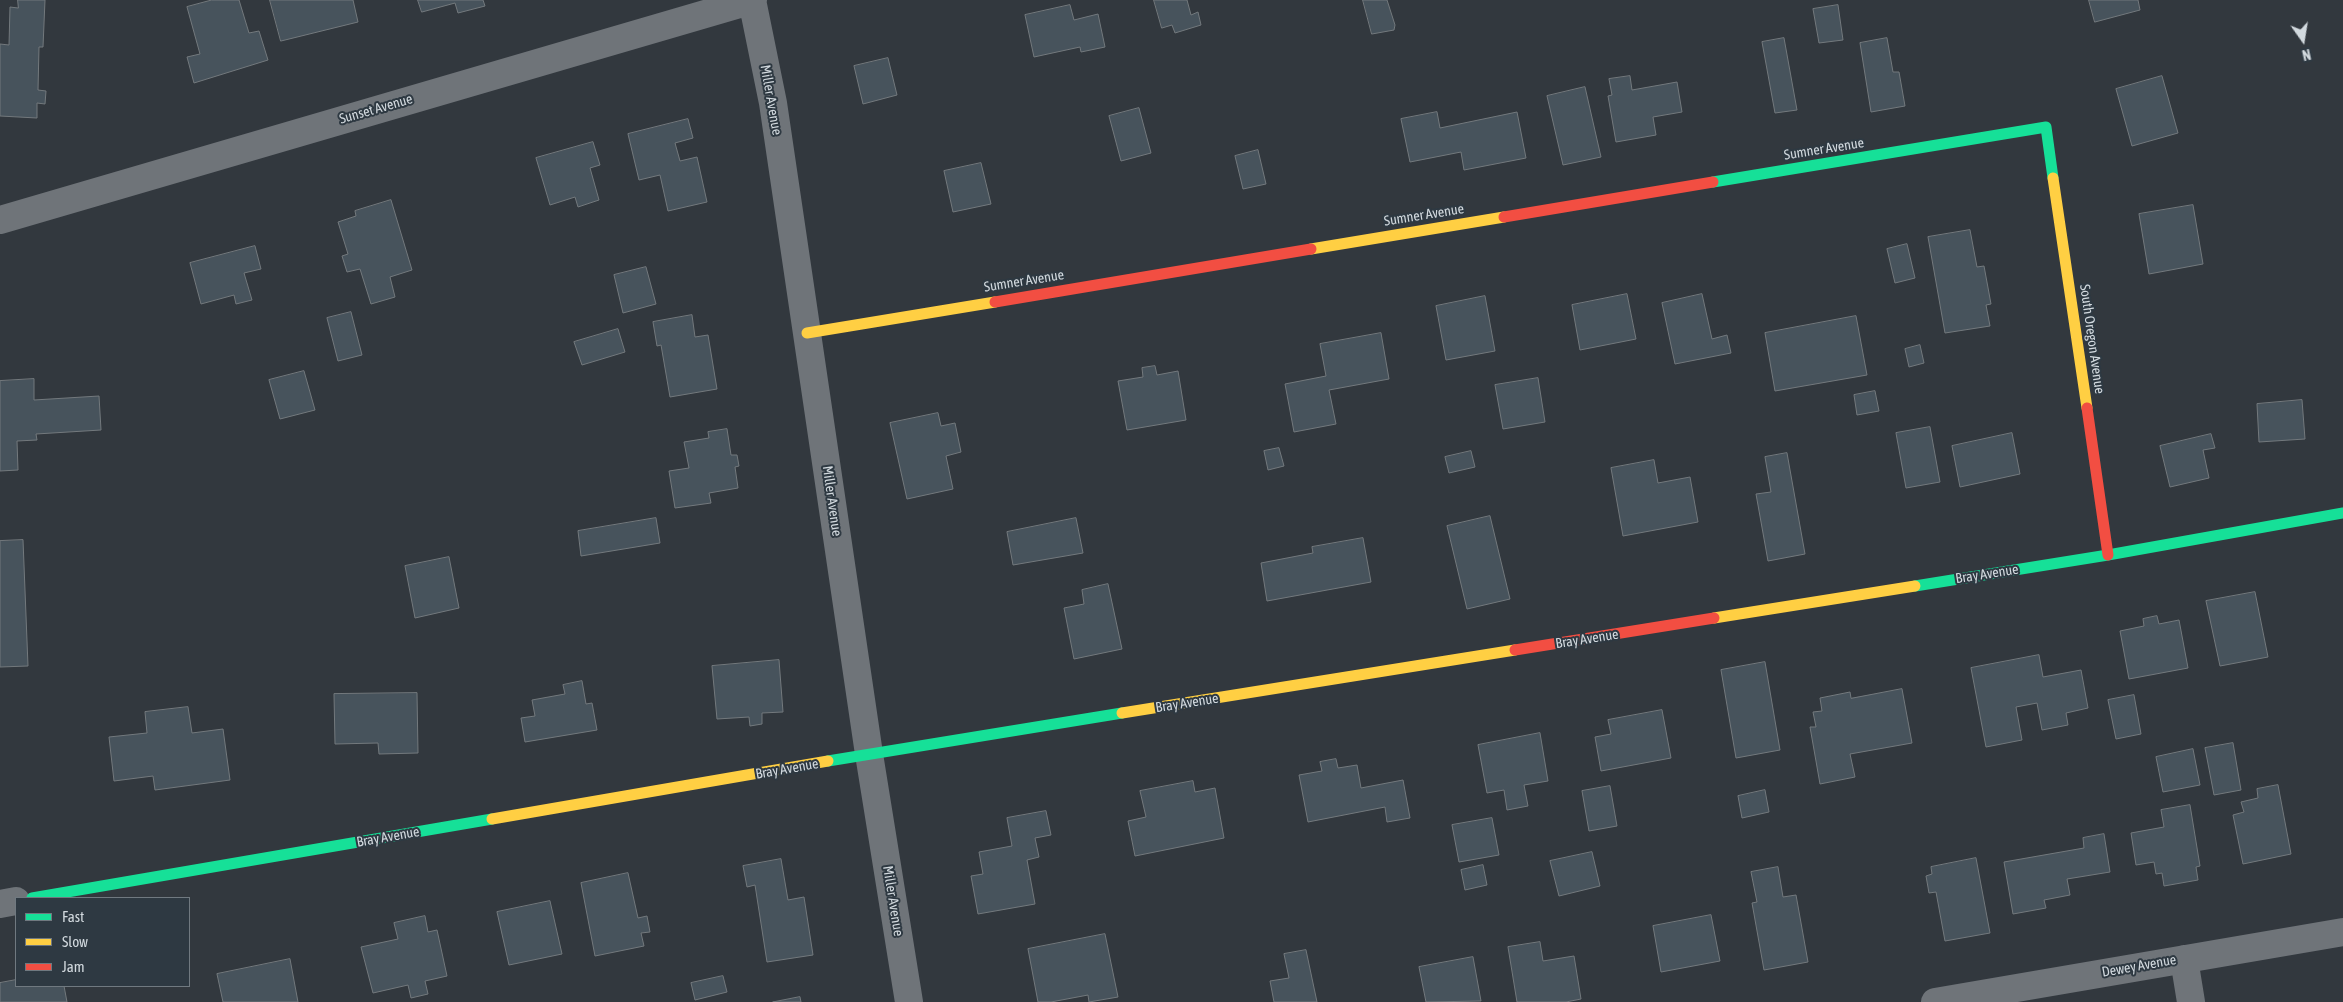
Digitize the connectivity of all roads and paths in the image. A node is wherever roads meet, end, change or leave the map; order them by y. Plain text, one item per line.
1 (752, 0) edge
2 (2046, 127) joint
3 (0, 220) edge
4 (807, 333) junction
5 (2343, 513) edge
6 (2108, 555) junction
7 (869, 754) junction
8 (38, 897) edge
9 (15, 901) edge
10 (0, 904) edge
11 (2343, 932) edge
12 (2184, 958) junction
13 (909, 1002) edge
14 (1935, 1002) edge
15 (2191, 1002) edge

1 - 3 street, Sunset Avenue
1 - 4 street, Miller Avenue
2 - 4 street, Sumner Avenue
2 - 6 street, South Oregon Avenue
4 - 7 street, Miller Avenue
5 - 6 street, Bray Avenue
6 - 7 street, Bray Avenue
7 - 8 street, Bray Avenue
7 - 13 street, Miller Avenue
9 - 10 street
11 - 12 street, Dewey Avenue
12 - 14 street, Dewey Avenue
12 - 15 street

